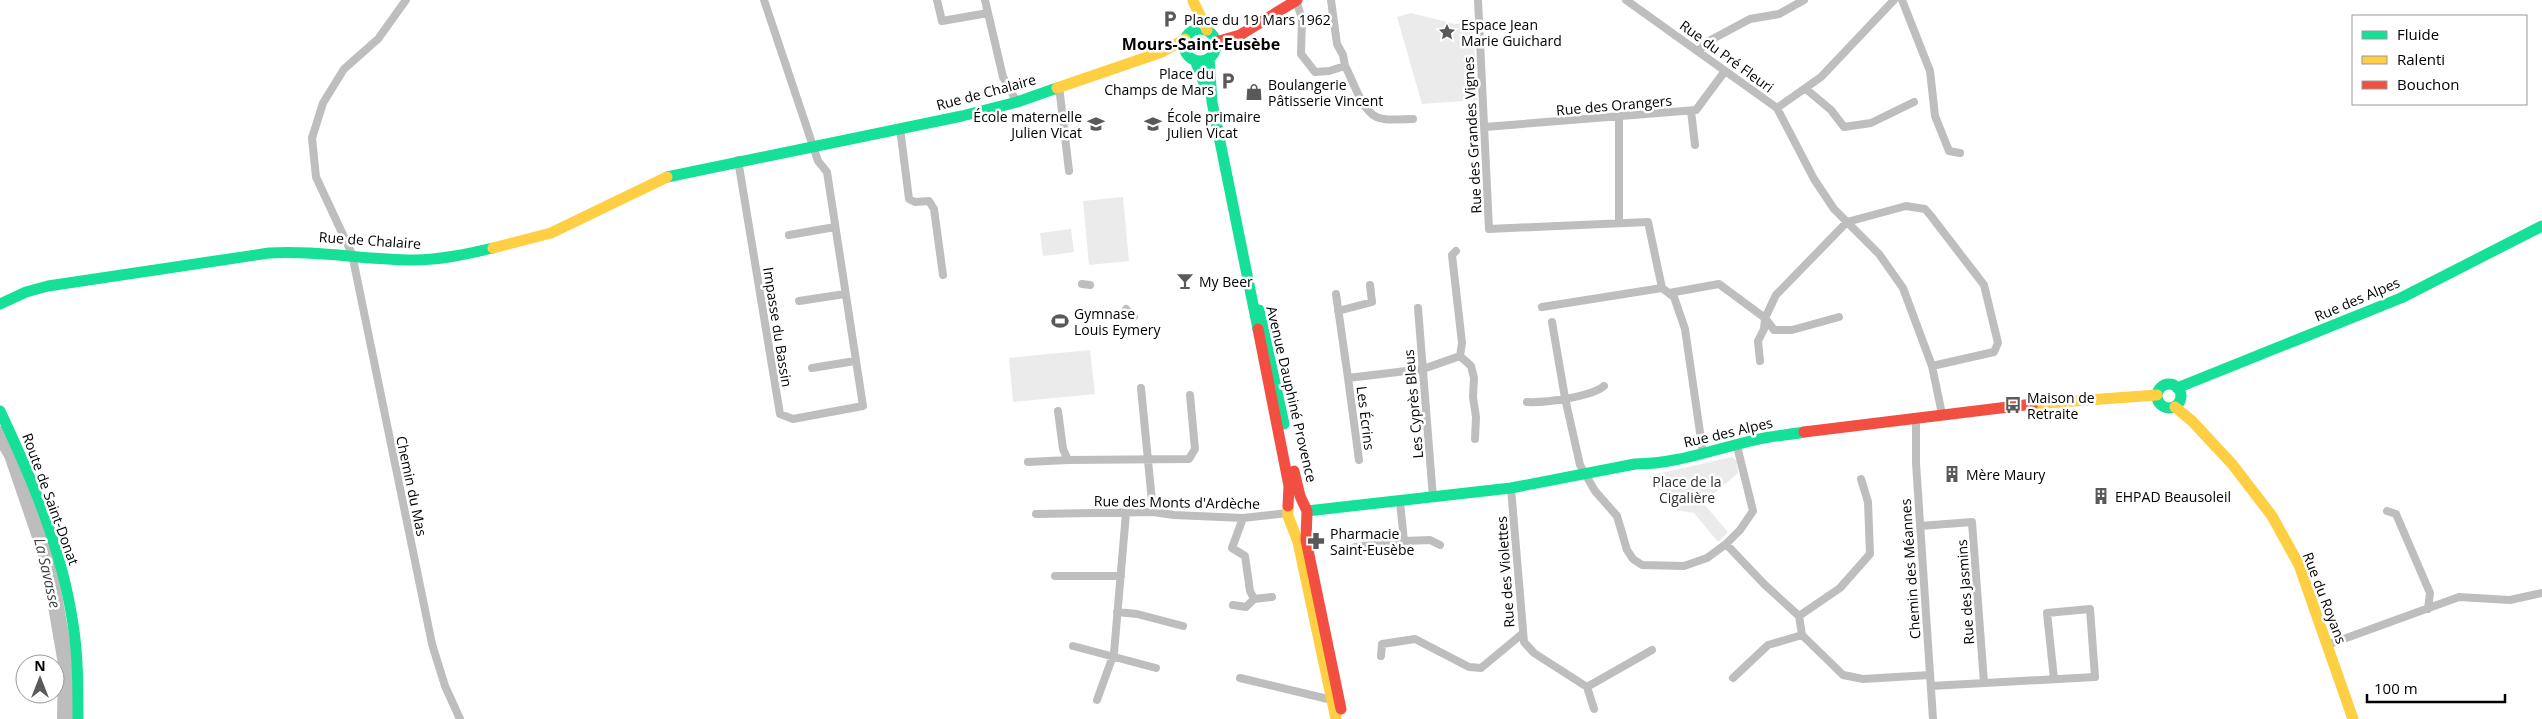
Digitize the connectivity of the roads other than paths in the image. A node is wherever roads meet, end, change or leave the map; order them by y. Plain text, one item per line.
1 (406, 0) edge
2 (764, 0) edge
3 (937, 0) edge
4 (985, 0) edge
5 (1192, 0) edge
6 (1296, 0) edge
7 (1331, 0) edge
8 (1478, 0) edge
9 (1626, 0) edge
10 (1640, 0) edge
11 (1804, 0) edge
12 (1894, 0) edge
13 (1902, 0) edge
14 (1638, 8) junction
15 (988, 13) junction
16 (1207, 30) junction
17 (1188, 36) junction
18 (1216, 42) junction
19 (1699, 51) junction
20 (1162, 52) junction
21 (1191, 57) junction
22 (1209, 58) junction
23 (1345, 66) junction
24 (1725, 71) junction
25 (1059, 86) junction
26 (1806, 89) junction
27 (1017, 102) junction
28 (1212, 102) junction
29 (1914, 102) dead end
30 (1777, 108) junction
31 (1691, 111) junction
32 (1619, 118) junction
33 (1413, 119) dead end
34 (1485, 127) junction
35 (900, 128) junction
36 (1695, 145) dead end
37 (814, 146) junction
38 (1960, 153) dead end
39 (738, 160) junction
40 (1069, 172) dead end
41 (1619, 222) junction
42 (1847, 222) junction
43 (2542, 226) edge
44 (835, 228) junction
45 (789, 235) dead end
46 (1456, 251) dead end
47 (352, 254) junction
48 (943, 275) dead end
49 (1370, 285) dead end
50 (1662, 288) junction
51 (1251, 290) junction
52 (1669, 293) junction
53 (845, 294) junction
54 (1336, 294) dead end
55 (799, 301) dead end
56 (0, 304) edge
57 (1542, 307) dead end
58 (1418, 308) dead end
59 (1126, 309) dead end
60 (1338, 311) junction
61 (1134, 317) dead end
62 (1839, 317) dead end
63 (1765, 318) junction
64 (1552, 322) dead end
65 (1460, 356) junction
66 (855, 361) junction
67 (1760, 361) dead end
68 (1932, 366) junction
69 (812, 368) dead end
70 (1423, 369) junction
71 (1348, 378) junction
72 (1604, 386) dead end
73 (1141, 388) dead end
74 (2177, 388) junction
75 (1190, 395) dead end
76 (2157, 395) junction
77 (1565, 398) junction
78 (1527, 402) dead end
79 (2175, 407) junction
80 (0, 411) edge
81 (1058, 411) dead end
82 (1942, 414) junction
83 (1916, 418) junction
84 (1475, 439) dead end
85 (1737, 446) junction
86 (1703, 453) junction
87 (1068, 460) junction
88 (1150, 460) junction
89 (1359, 460) dead end
90 (1028, 462) dead end
91 (1584, 475) junction
92 (1861, 479) dead end
93 (1511, 488) junction
94 (1433, 498) junction
95 (1400, 502) junction
96 (1153, 512) junction
97 (1305, 512) junction
98 (2387, 512) dead end
99 (1126, 513) junction
100 (1036, 514) dead end
101 (1289, 514) junction
102 (1243, 518) junction
103 (1920, 526) junction
104 (1404, 541) junction
105 (1440, 544) dead end
106 (1726, 544) junction
107 (1355, 547) dead end
108 (1055, 576) dead end
109 (1121, 576) junction
110 (2542, 593) edge
111 (1272, 597) dead end
112 (1254, 599) junction
113 (1233, 606) dead end
114 (2428, 609) junction
115 (1117, 612) junction
116 (1799, 616) junction
117 (1183, 626) dead end
118 (1522, 634) junction
119 (1802, 634) junction
120 (2328, 645) junction
121 (1072, 646) dead end
122 (1652, 650) dead end
123 (1381, 656) dead end
124 (1112, 657) junction
125 (1156, 668) dead end
126 (1930, 675) junction
127 (1240, 678) dead end
128 (1733, 678) dead end
129 (2054, 679) junction
130 (1984, 683) junction
131 (1930, 686) junction
132 (1587, 687) junction
133 (1097, 700) dead end
134 (1332, 700) junction
135 (1594, 709) dead end
136 (78, 719) edge
137 (460, 719) edge
138 (1336, 719) edge
139 (1343, 719) edge
140 (1933, 719) edge
141 (2354, 719) edge

1 - 47 street, Chemin du Mas
2 - 37 street
3 - 15 street
4 - 15 street
5 - 16 street
5 - 17 street
6 - 18 street
6 - 23 street
7 - 23 street
8 - 34 street, Rue des Grandes Vignes
9 - 14 street, Rue du Pré Fleuri
10 - 14 street
11 - 19 street
12 - 26 street
13 - 38 street
14 - 19 street, Rue du Pré Fleuri
15 - 27 street
16 - 17 street
16 - 18 street
17 - 20 street, Rue de Chalaire
17 - 21 street
18 - 22 street
19 - 24 street, Rue du Pré Fleuri
20 - 21 street, Rue de Chalaire
20 - 25 street, Rue de Chalaire
21 - 22 street
21 - 28 street, Avenue Dauphiné Provence
22 - 28 street, Avenue Dauphiné Provence
23 - 33 street
24 - 30 street, Rue du Pré Fleuri
24 - 31 street, Rue des Orangers
25 - 27 street, Rue de Chalaire
25 - 40 street
26 - 29 street
26 - 30 street
27 - 35 street, Rue de Chalaire
28 - 51 street, Avenue Dauphiné Provence
30 - 42 street, Rue du Pré Fleuri
31 - 32 street, Rue des Orangers
31 - 36 street
32 - 34 street, Rue des Orangers
32 - 41 street
34 - 41 street, Rue des Grandes Vignes
35 - 37 street, Rue de Chalaire
35 - 48 street
37 - 39 street, Rue de Chalaire
37 - 44 street
39 - 47 street, Rue de Chalaire
39 - 66 street, Impasse du Bassin
41 - 50 street, Rue des Grandes Vignes
42 - 63 street
42 - 68 street, Rue du Pré Fleuri
42 - 68 street
43 - 74 street, Rue des Alpes
44 - 45 street
44 - 53 street
46 - 65 street
47 - 56 street, Rue de Chalaire
47 - 137 street, Chemin du Mas
49 - 60 street
50 - 52 street
50 - 57 street
51 - 97 street, Avenue Dauphiné Provence
51 - 101 street, Avenue Dauphiné Provence
52 - 63 street
52 - 86 street
53 - 55 street
53 - 66 street
54 - 60 street, Les Écrins
58 - 70 street, Les Cyprès Bleus
59 - 61 street
60 - 71 street, Les Écrins
62 - 63 street
63 - 67 street
64 - 77 street
65 - 70 street, Les Écrins
65 - 84 street
66 - 69 street
68 - 82 street, Rue du Pré Fleuri
70 - 71 street, Les Écrins
70 - 94 street, Les Cyprès Bleus
71 - 89 street, Les Écrins
72 - 77 street
73 - 88 street
74 - 76 street
74 - 79 street
75 - 88 street
76 - 79 street
76 - 82 street, Rue des Alpes
77 - 78 street
77 - 91 street
79 - 120 street, Rue du Royans
80 - 136 street, Route de Saint-Donat
81 - 87 street
82 - 83 street, Rue des Alpes
83 - 85 street, Rue des Alpes
83 - 103 street, Chemin des Méannes
85 - 86 street, Rue des Alpes
85 - 106 street
86 - 91 street, Rue des Alpes
87 - 88 street
87 - 90 street
88 - 96 street
91 - 93 street, Rue des Alpes
91 - 106 street
92 - 116 street
93 - 94 street, Rue des Alpes
93 - 118 street, Rue des Violettes
94 - 95 street, Rue des Alpes
95 - 97 street, Rue des Alpes
95 - 104 street
96 - 99 street, Rue des Monts d'Ardèche
96 - 102 street, Rue des Monts d'Ardèche
97 - 101 street
97 - 101 street
97 - 139 street, Avenue Dauphiné Provence
98 - 114 street
99 - 100 street, Rue des Monts d'Ardèche
99 - 109 street
101 - 102 street, Rue des Monts d'Ardèche
101 - 134 street, Avenue Dauphiné Provence
102 - 112 street
103 - 126 street, Chemin des Méannes
103 - 130 street, Rue des Jasmins
104 - 105 street
104 - 107 street
106 - 116 street
108 - 109 street
109 - 115 street
110 - 114 street
111 - 112 street
112 - 113 street
114 - 120 street
115 - 117 street
115 - 124 street
116 - 119 street
118 - 123 street, Rue des Violettes
118 - 132 street
119 - 126 street
119 - 128 street
120 - 141 street, Rue du Royans
121 - 124 street
122 - 132 street
124 - 125 street
124 - 133 street
126 - 131 street, Chemin des Méannes
127 - 134 street
129 - 129 street
129 - 130 street
130 - 131 street
131 - 140 street, Chemin des Méannes
132 - 135 street
134 - 138 street, Avenue Dauphiné Provence

